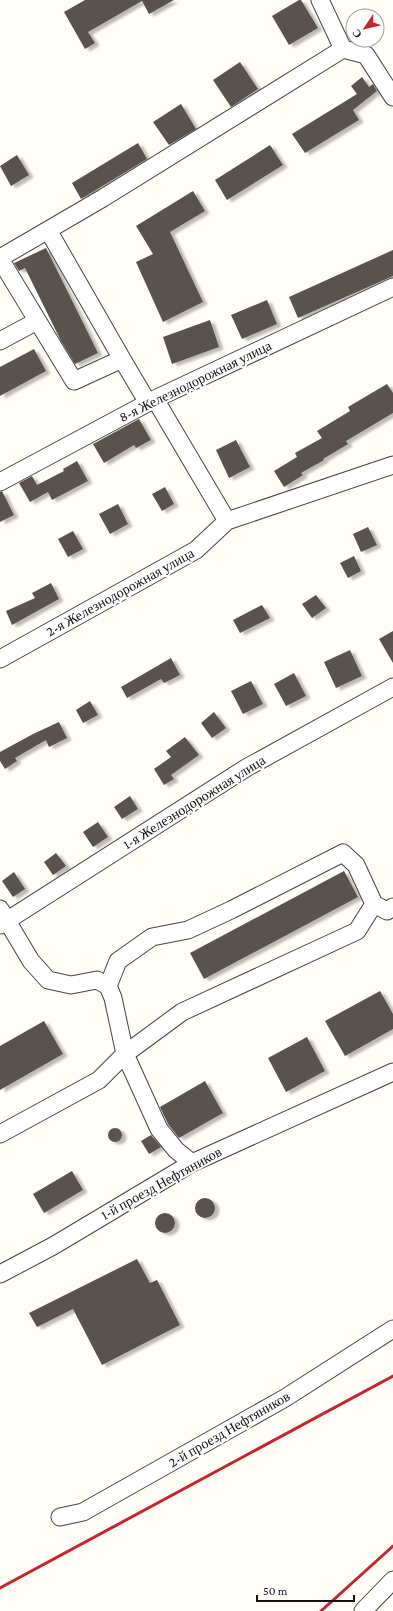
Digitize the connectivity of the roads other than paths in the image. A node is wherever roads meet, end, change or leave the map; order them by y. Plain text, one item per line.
1 (320, 0) edge
2 (343, 49) junction
3 (393, 97) edge
4 (48, 230) junction
5 (0, 258) edge
6 (393, 286) edge
7 (38, 321) junction
8 (0, 340) edge
9 (122, 359) junction
10 (151, 401) junction
11 (393, 465) edge
12 (0, 482) edge
13 (227, 521) junction
14 (0, 659) edge
15 (393, 687) edge
16 (374, 904) junction
17 (393, 907) edge
18 (3, 918) edge
19 (108, 986) junction
20 (125, 1054) junction
21 (393, 1072) edge
22 (0, 1134) edge
23 (192, 1163) junction
24 (0, 1274) edge
25 (393, 1329) edge
26 (60, 1517) dead end
27 (393, 1580) edge
28 (363, 1611) edge

1 - 2 street
2 - 3 street
2 - 4 street
4 - 5 street
4 - 9 street
5 - 7 street
6 - 10 street, 8-я Железнодорожная улица
7 - 8 street
7 - 9 street
9 - 10 street
10 - 12 street, 8-я Железнодорожная улица
10 - 13 street
11 - 13 street, 2-я Железнодорожная улица
13 - 14 street, 2-я Железнодорожная улица
15 - 18 street, 1-я Железнодорожная улица
16 - 17 street
16 - 19 street
16 - 20 street
18 - 19 street
19 - 20 street
20 - 22 street
20 - 23 street
21 - 23 street, 1-й проезд Нефтяников
23 - 24 street, 1-й проезд Нефтяников
25 - 26 street, 2-й проезд Нефтяников
27 - 28 street

